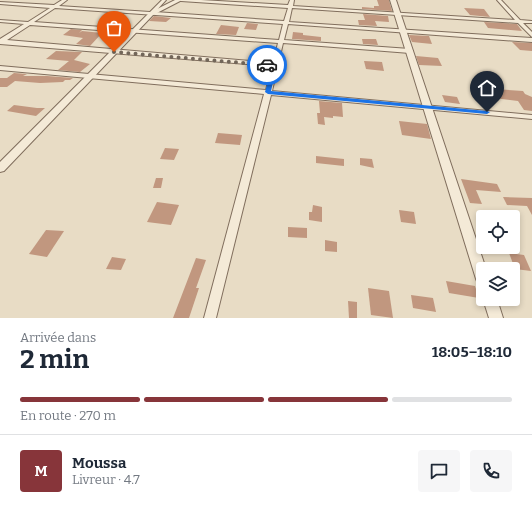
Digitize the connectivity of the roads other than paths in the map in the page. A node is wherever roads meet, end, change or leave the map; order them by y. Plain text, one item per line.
1 (65, 0) edge
2 (164, 0) edge
3 (180, 0) edge
4 (393, 0) edge
5 (499, 0) edge
6 (0, 3) edge
7 (291, 3) edge
8 (54, 7) junction
9 (151, 14) junction
10 (398, 14) junction
11 (0, 21) edge
12 (519, 21) junction
13 (532, 22) edge
14 (29, 23) junction
15 (286, 23) junction
16 (134, 31) junction
17 (403, 31) junction
18 (532, 36) edge
19 (532, 40) edge
20 (0, 41) edge
21 (281, 42) junction
22 (410, 51) junction
23 (114, 52) junction
24 (275, 65) junction
25 (0, 68) edge
26 (90, 76) junction
27 (268, 92) junction
28 (428, 107) junction
29 (532, 117) edge
30 (0, 168) edge
31 (478, 262) edge
32 (492, 306) edge
33 (210, 318) edge
34 (496, 318) edge

1 - 8 street
2 - 9 street
3 - 7 street
3 - 9 street
4 - 10 street
5 - 12 street
6 - 8 street
7 - 10 street
7 - 15 street
8 - 9 street
8 - 14 street
9 - 15 street
9 - 16 street
10 - 12 street
10 - 17 street
11 - 14 street
12 - 13 street
12 - 18 street
14 - 16 street
14 - 20 street
15 - 17 street
15 - 21 street
16 - 21 street
16 - 23 street
17 - 19 street
17 - 22 street
20 - 23 street
21 - 22 street
21 - 24 street
22 - 28 street
23 - 24 street
23 - 26 street
24 - 27 street
25 - 26 street
26 - 27 street
26 - 30 street
27 - 28 street
27 - 33 street
28 - 29 street
28 - 31 street
32 - 34 street

